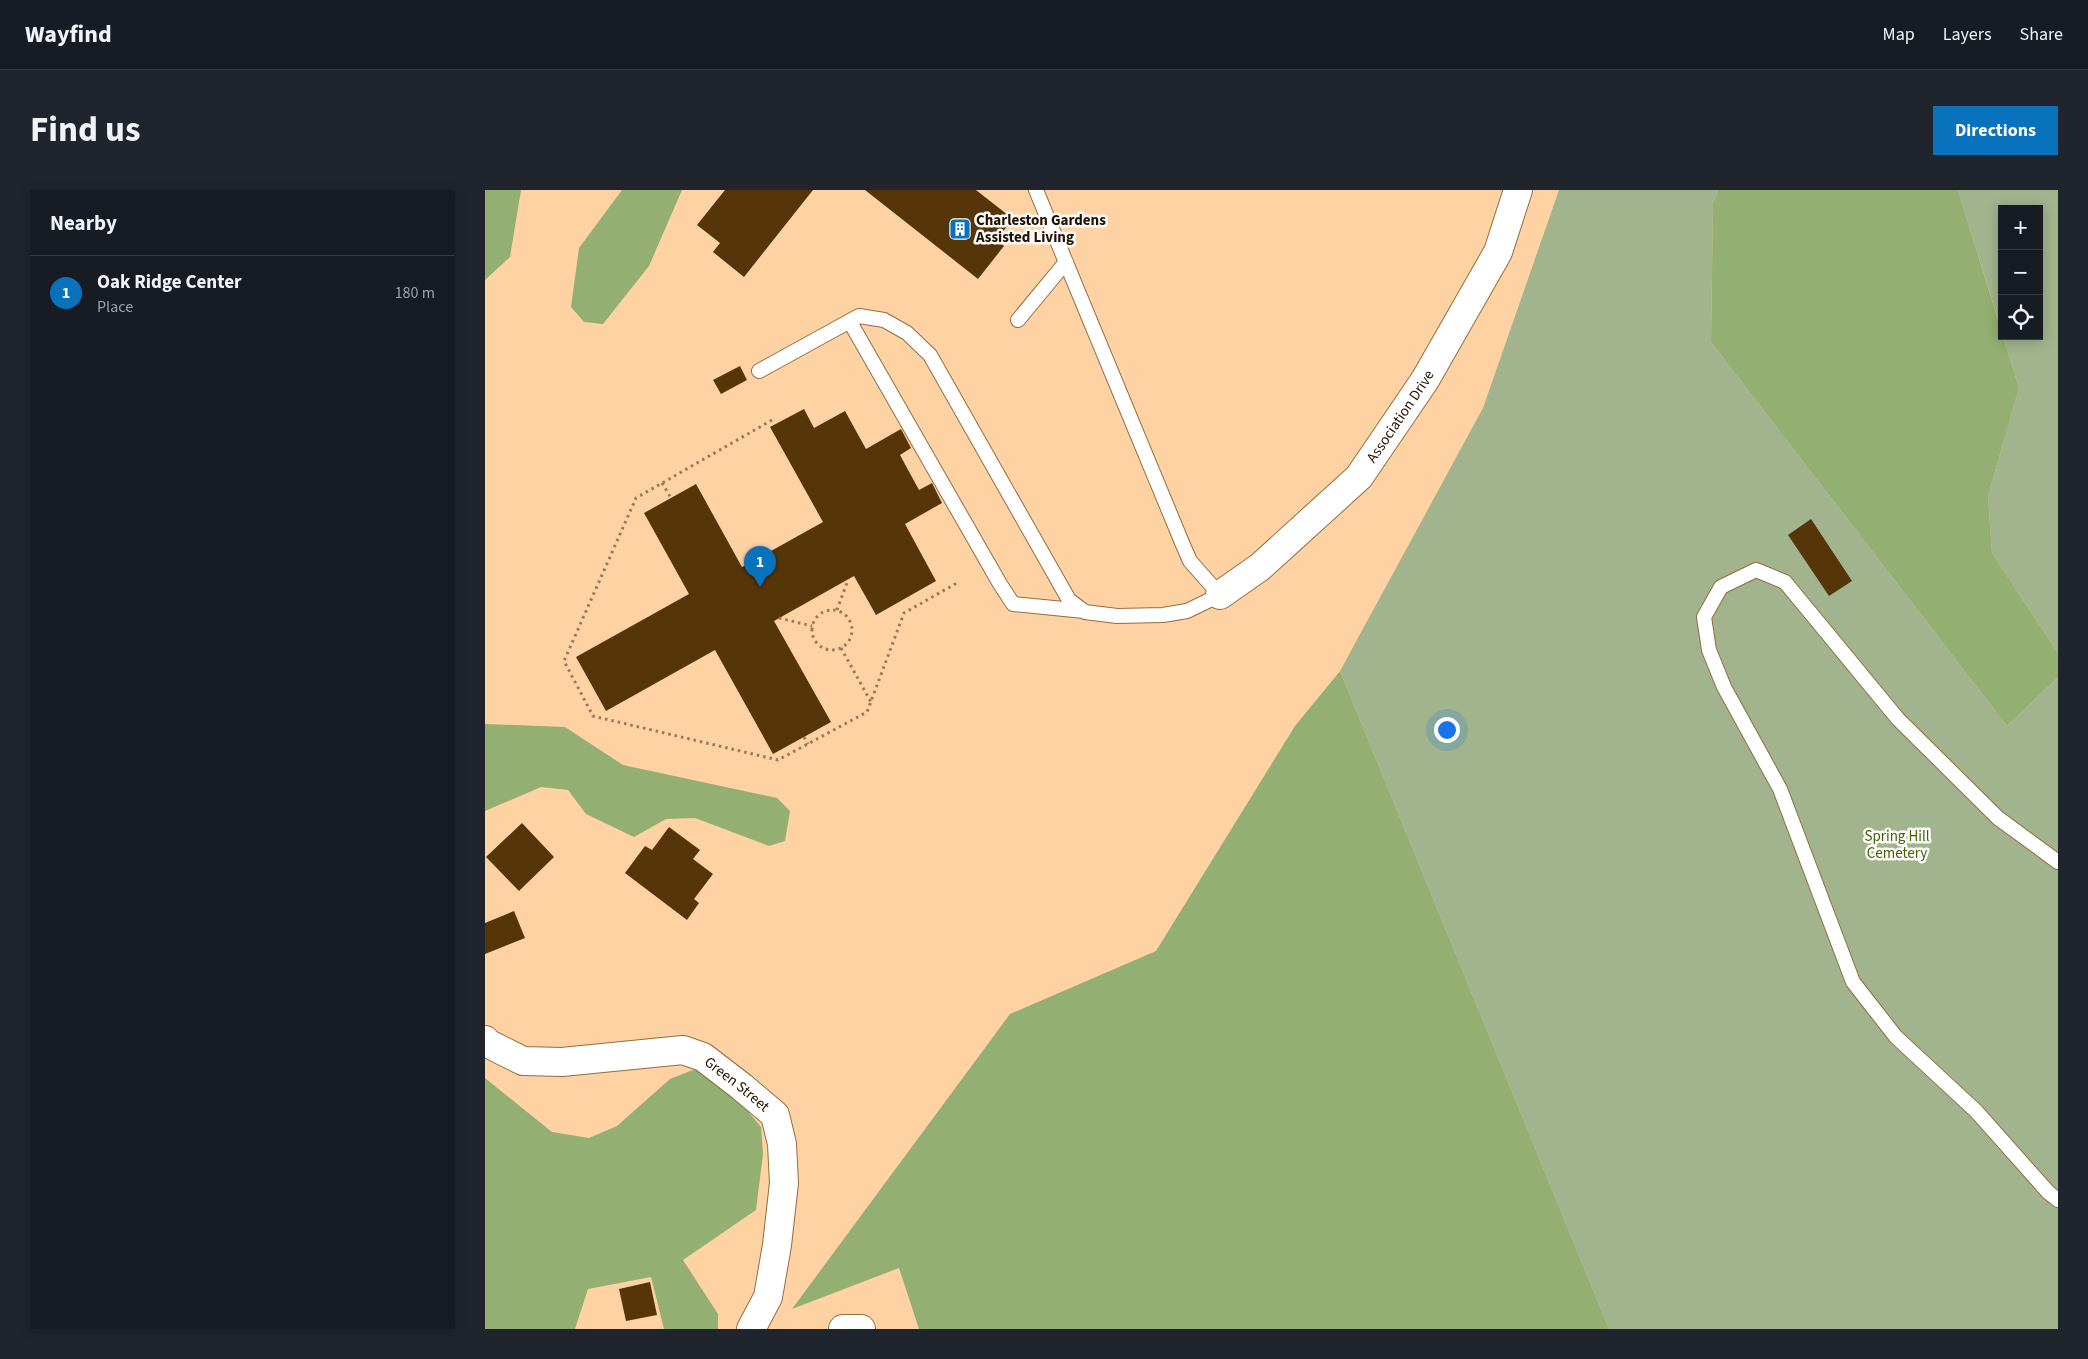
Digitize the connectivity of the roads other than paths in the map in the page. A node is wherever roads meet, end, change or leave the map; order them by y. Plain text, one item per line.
1 (1036, 190) edge
2 (1519, 190) edge
3 (1066, 262) junction
4 (1019, 320) dead end
5 (850, 322) junction
6 (759, 371) dead end
7 (1220, 595) junction
8 (1085, 612) junction
9 (2058, 862) edge
10 (485, 1040) edge
11 (2058, 1200) edge
12 (751, 1329) edge
13 (843, 1329) edge
14 (861, 1329) edge

1 - 3 lane
2 - 7 street, Association Drive
3 - 4 lane
3 - 7 lane
5 - 6 lane
5 - 8 lane
5 - 8 lane
7 - 8 lane
9 - 11 lane
10 - 12 street, Green Street
13 - 14 street

